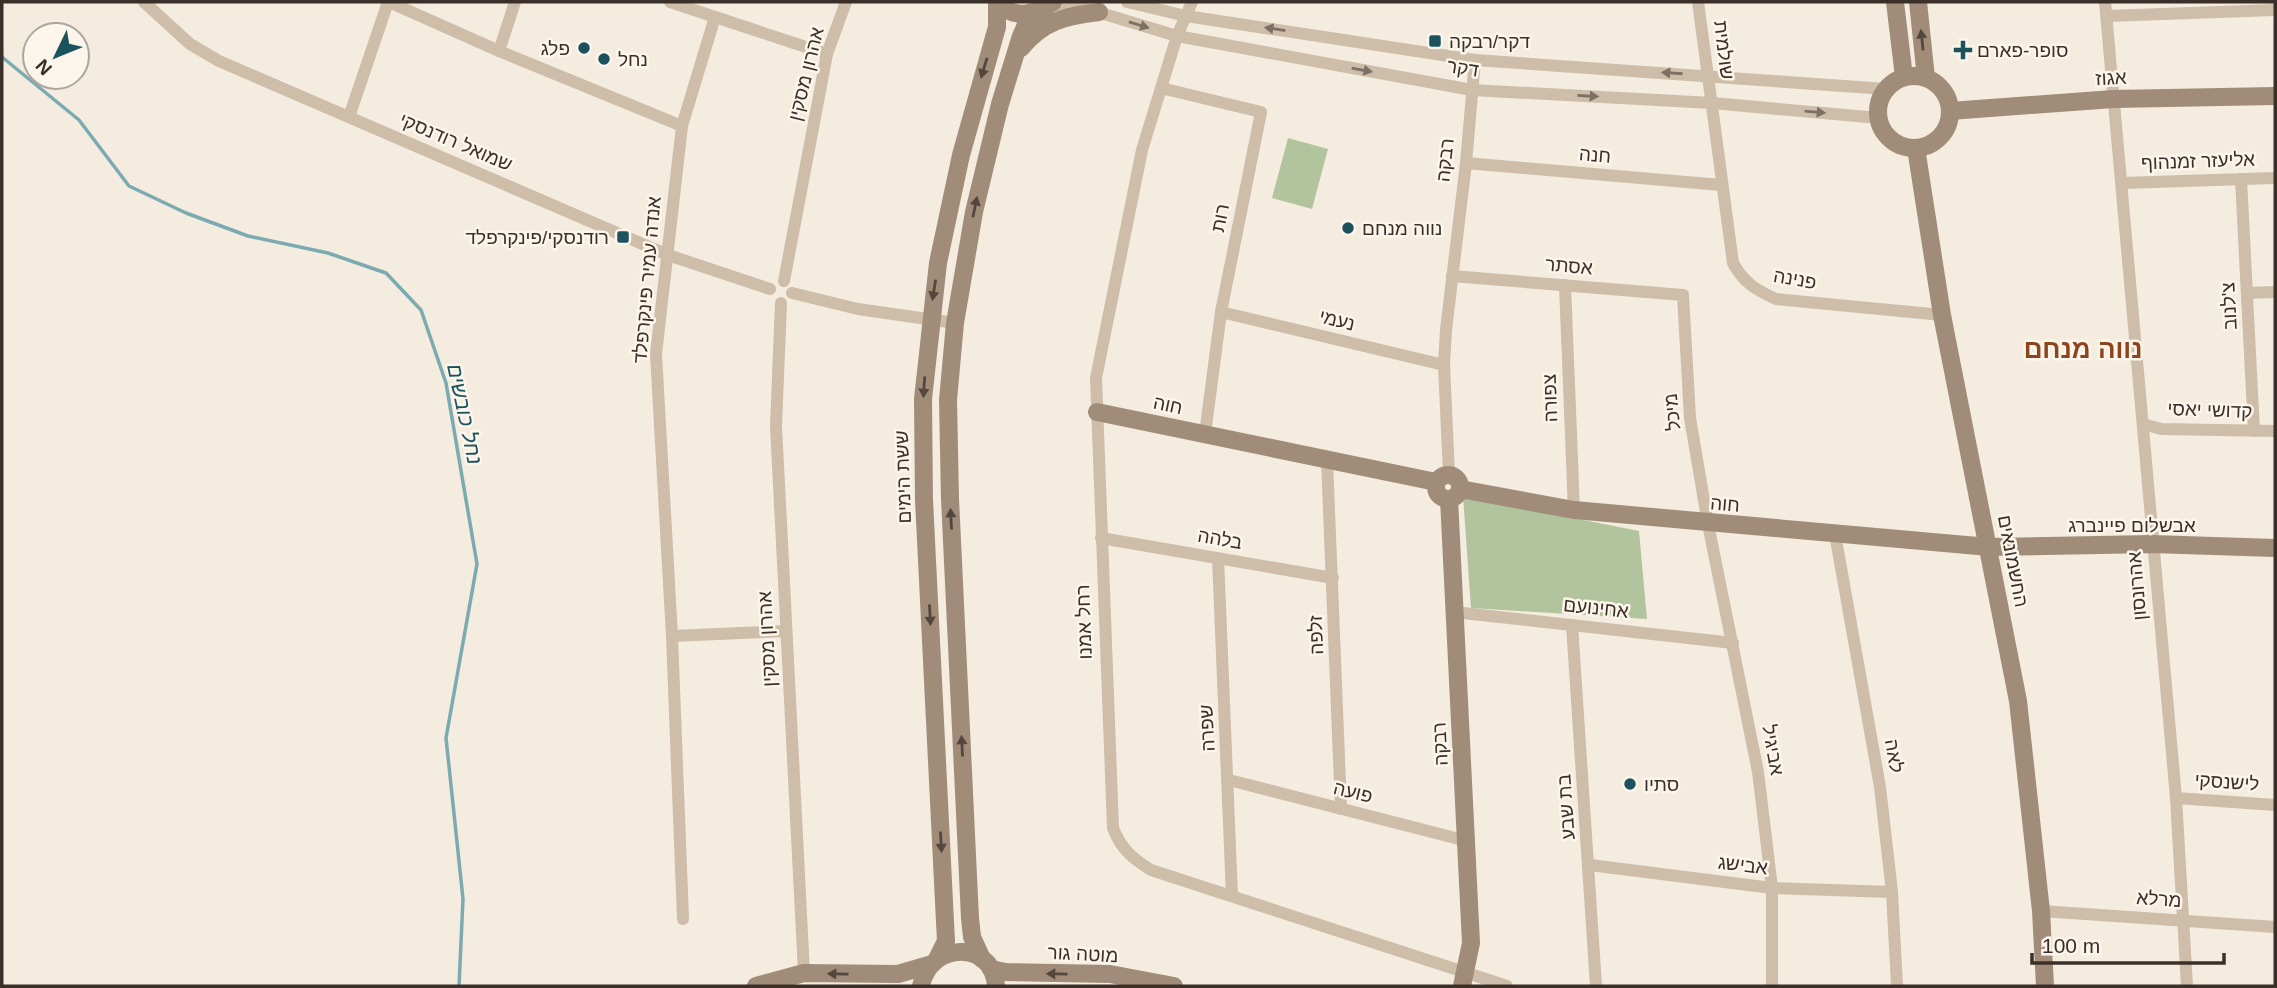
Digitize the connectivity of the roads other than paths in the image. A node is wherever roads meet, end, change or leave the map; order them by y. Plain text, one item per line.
1 (144, 2) edge
2 (388, 2) edge
3 (515, 2) edge
4 (670, 2) edge
5 (846, 2) edge
6 (998, 2) edge
7 (1127, 2) edge
8 (1192, 2) edge
9 (1698, 2) edge
10 (1895, 2) edge
11 (1918, 2) edge
12 (2105, 2) edge
13 (1047, 6) edge
14 (2225, 6) edge
15 (2275, 10) edge
16 (1099, 12) junction
17 (1186, 16) junction
18 (2107, 16) junction
19 (715, 17) junction
20 (1177, 36) junction
21 (499, 51) junction
22 (827, 54) junction
23 (1014, 57) junction
24 (1475, 60) junction
25 (1708, 75) junction
26 (1904, 77) junction
27 (1926, 78) junction
28 (1161, 88) junction
29 (1886, 89) junction
30 (1472, 90) junction
31 (2275, 96) edge
32 (2113, 99) junction
33 (1712, 103) junction
34 (1950, 111) junction
35 (349, 117) junction
36 (1879, 118) junction
37 (682, 126) junction
38 (1916, 148) junction
39 (1466, 163) junction
40 (2275, 178) edge
41 (2241, 179) junction
42 (2123, 183) junction
43 (1721, 185) junction
44 (668, 255) junction
45 (1452, 275) junction
46 (784, 281) junction
47 (1565, 285) junction
48 (770, 289) junction
49 (2275, 292) edge
50 (792, 293) junction
51 (2247, 293) junction
52 (1683, 295) joint
53 (781, 303) junction
54 (1221, 312) junction
55 (1942, 315) junction
56 (930, 320) junction
57 (955, 323) junction
58 (1444, 365) junction
59 (1097, 412) junction
60 (2143, 424) junction
61 (2255, 431) junction
62 (2275, 431) edge
63 (1205, 435) junction
64 (1327, 460) junction
65 (1442, 478) junction
66 (1454, 494) junction
67 (1574, 510) junction
68 (1708, 524) junction
69 (1835, 534) junction
70 (1101, 538) junction
71 (2152, 544) junction
72 (1989, 547) junction
73 (2275, 548) edge
74 (1218, 558) junction
75 (1333, 578) junction
76 (1454, 612) junction
77 (1572, 625) junction
78 (786, 631) junction
79 (672, 636) junction
80 (1733, 642) junction
81 (1229, 780) junction
82 (2176, 798) junction
83 (2275, 805) edge
84 (1341, 809) junction
85 (1466, 841) junction
86 (1590, 865) junction
87 (1772, 888) junction
88 (1892, 892) junction
89 (1232, 896) junction
90 (2041, 911) junction
91 (682, 919) dead end
92 (2185, 920) junction
93 (2275, 927) edge
94 (934, 961) junction
95 (990, 971) edge
96 (804, 973) junction
97 (1464, 980) edge
98 (756, 986) edge
99 (921, 986) edge
100 (1174, 986) edge
101 (1507, 986) edge
102 (1596, 986) edge
103 (1772, 986) edge
104 (1897, 986) edge
105 (2045, 986) edge
106 (2187, 986) edge

1 - 35 street, שמואל רודנסקי
2 - 21 street
2 - 35 street
3 - 21 street
4 - 19 street
5 - 22 street, אהרון מסקין
6 - 13 street
6 -> 56 street, ששת הימים
7 - 17 street, דקר
8 - 17 street, רחל אמנו
9 - 25 street, שולמית
10 - 26 street
27 -> 11 street
12 - 18 street, אהרונסון
13 - 16 street, דקר
13 - 23 street
14 - 15 street
14 - 18 street
16 -> 20 street, דקר
16 - 23 street
17 - 20 street, רחל אמנו
24 -> 17 street, דקר
18 - 32 street, אהרונסון
19 - 22 street
19 - 37 street, אנדה עמיר פינקרפלד
20 - 28 street, רחל אמנו
20 -> 30 street, דקר
21 - 37 street
22 - 46 street, אהרון מסקין
57 -> 23 street
25 -> 24 street, דקר
24 - 30 street, רבקה
25 - 29 street, דקר
25 - 33 street, שולמית
26 - 27 street
26 - 29 street
27 - 34 street
28 - 54 street, רות
28 - 59 street, רחל אמנו
29 - 36 street
30 -> 33 street, דקר
30 - 39 street, רבקה
31 - 32 street, אגוז
32 - 34 street, אגוז
32 - 42 street, אהרונסון
33 -> 36 street, דקר
33 - 43 street, פנינה
34 - 38 street
35 - 44 street, שמואל רודנסקי
36 - 38 street
37 - 44 street, אנדה עמיר פינקרפלד
38 - 55 street, החשמונאים
39 - 43 street, חנה
39 - 45 street, רבקה
40 - 41 street, אליעזר זמנהוף
41 - 42 street, אליעזר זמנהוף
41 - 51 street, צ'לנוב
42 - 60 street, אהרונסון
43 - 55 street, פנינה
44 - 48 street, שמואל רודנסקי
44 - 79 street, אנדה עמיר פינקרפלד
45 - 47 street, אסתר
45 - 58 street, רבקה
46 - 48 street
46 - 50 street
47 - 52 street, אסתר
47 - 67 street, צפורה
48 - 53 street
49 - 51 street
50 - 53 street
50 - 56 street
51 - 61 street, צ'לנוב
52 - 68 street, מיכל
53 - 78 street, אהרון מסקין
54 - 58 street, נעמי
54 - 63 street, רות
55 - 72 street, החשמונאים
56 - 57 street
56 -> 94 street, ששת הימים
95 -> 57 street
58 - 65 street, רבקה
59 - 63 street, חוה
59 - 70 street, רחל אמנו
60 - 61 street, קדושי יאסי
60 - 71 street, אהרונסון
61 - 62 street, קדושי יאסי
63 - 64 street, חוה
64 - 65 street, חוה
64 - 75 street, זלפה
65 - 66 street
66 - 67 street, חוה
66 - 76 street, רבקה
67 - 68 street, חוה
68 - 69 street, חוה
68 - 80 street, אביגיל
69 - 72 street, חוה
69 - 88 street, לאה
70 - 74 street, בלהה
70 - 89 street, רחל אמנו
71 - 72 street, אבשלום פיינברג
71 - 73 street, אבשלום פיינברג
71 - 82 street, אהרונסון
72 - 90 street, החשמונאים
74 - 75 street, בלהה
74 - 81 street, שפרה
75 - 84 street, זלפה
76 - 77 street, אחינועם
76 - 85 street, רבקה
77 - 80 street, אחינועם
77 - 86 street, בת שבע
78 - 79 street
78 - 96 street, אהרון מסקין
79 - 91 street, אנדה עמיר פינקרפלד
80 - 87 street, אביגיל
81 - 84 street, פועה
81 - 89 street, שפרה
82 - 83 street, לישנסקי
82 - 92 street, אהרונסון
84 - 85 street, פועה
85 - 97 street, רבקה
86 - 87 street, אבישג
86 - 102 street, בת שבע
87 - 88 street, אבישג
87 - 103 street, אביגיל
88 - 104 street, לאה
89 - 97 street, רחל אמנו
90 - 92 street, מרלא
90 - 105 street, החשמונאים
92 - 93 street, מרלא
92 - 106 street, אהרונסון
94 - 95 street, מוטה גור
94 -> 96 street
94 - 99 street, ששת הימים
100 -> 95 street, מוטה גור
96 - 98 street
97 - 101 street

